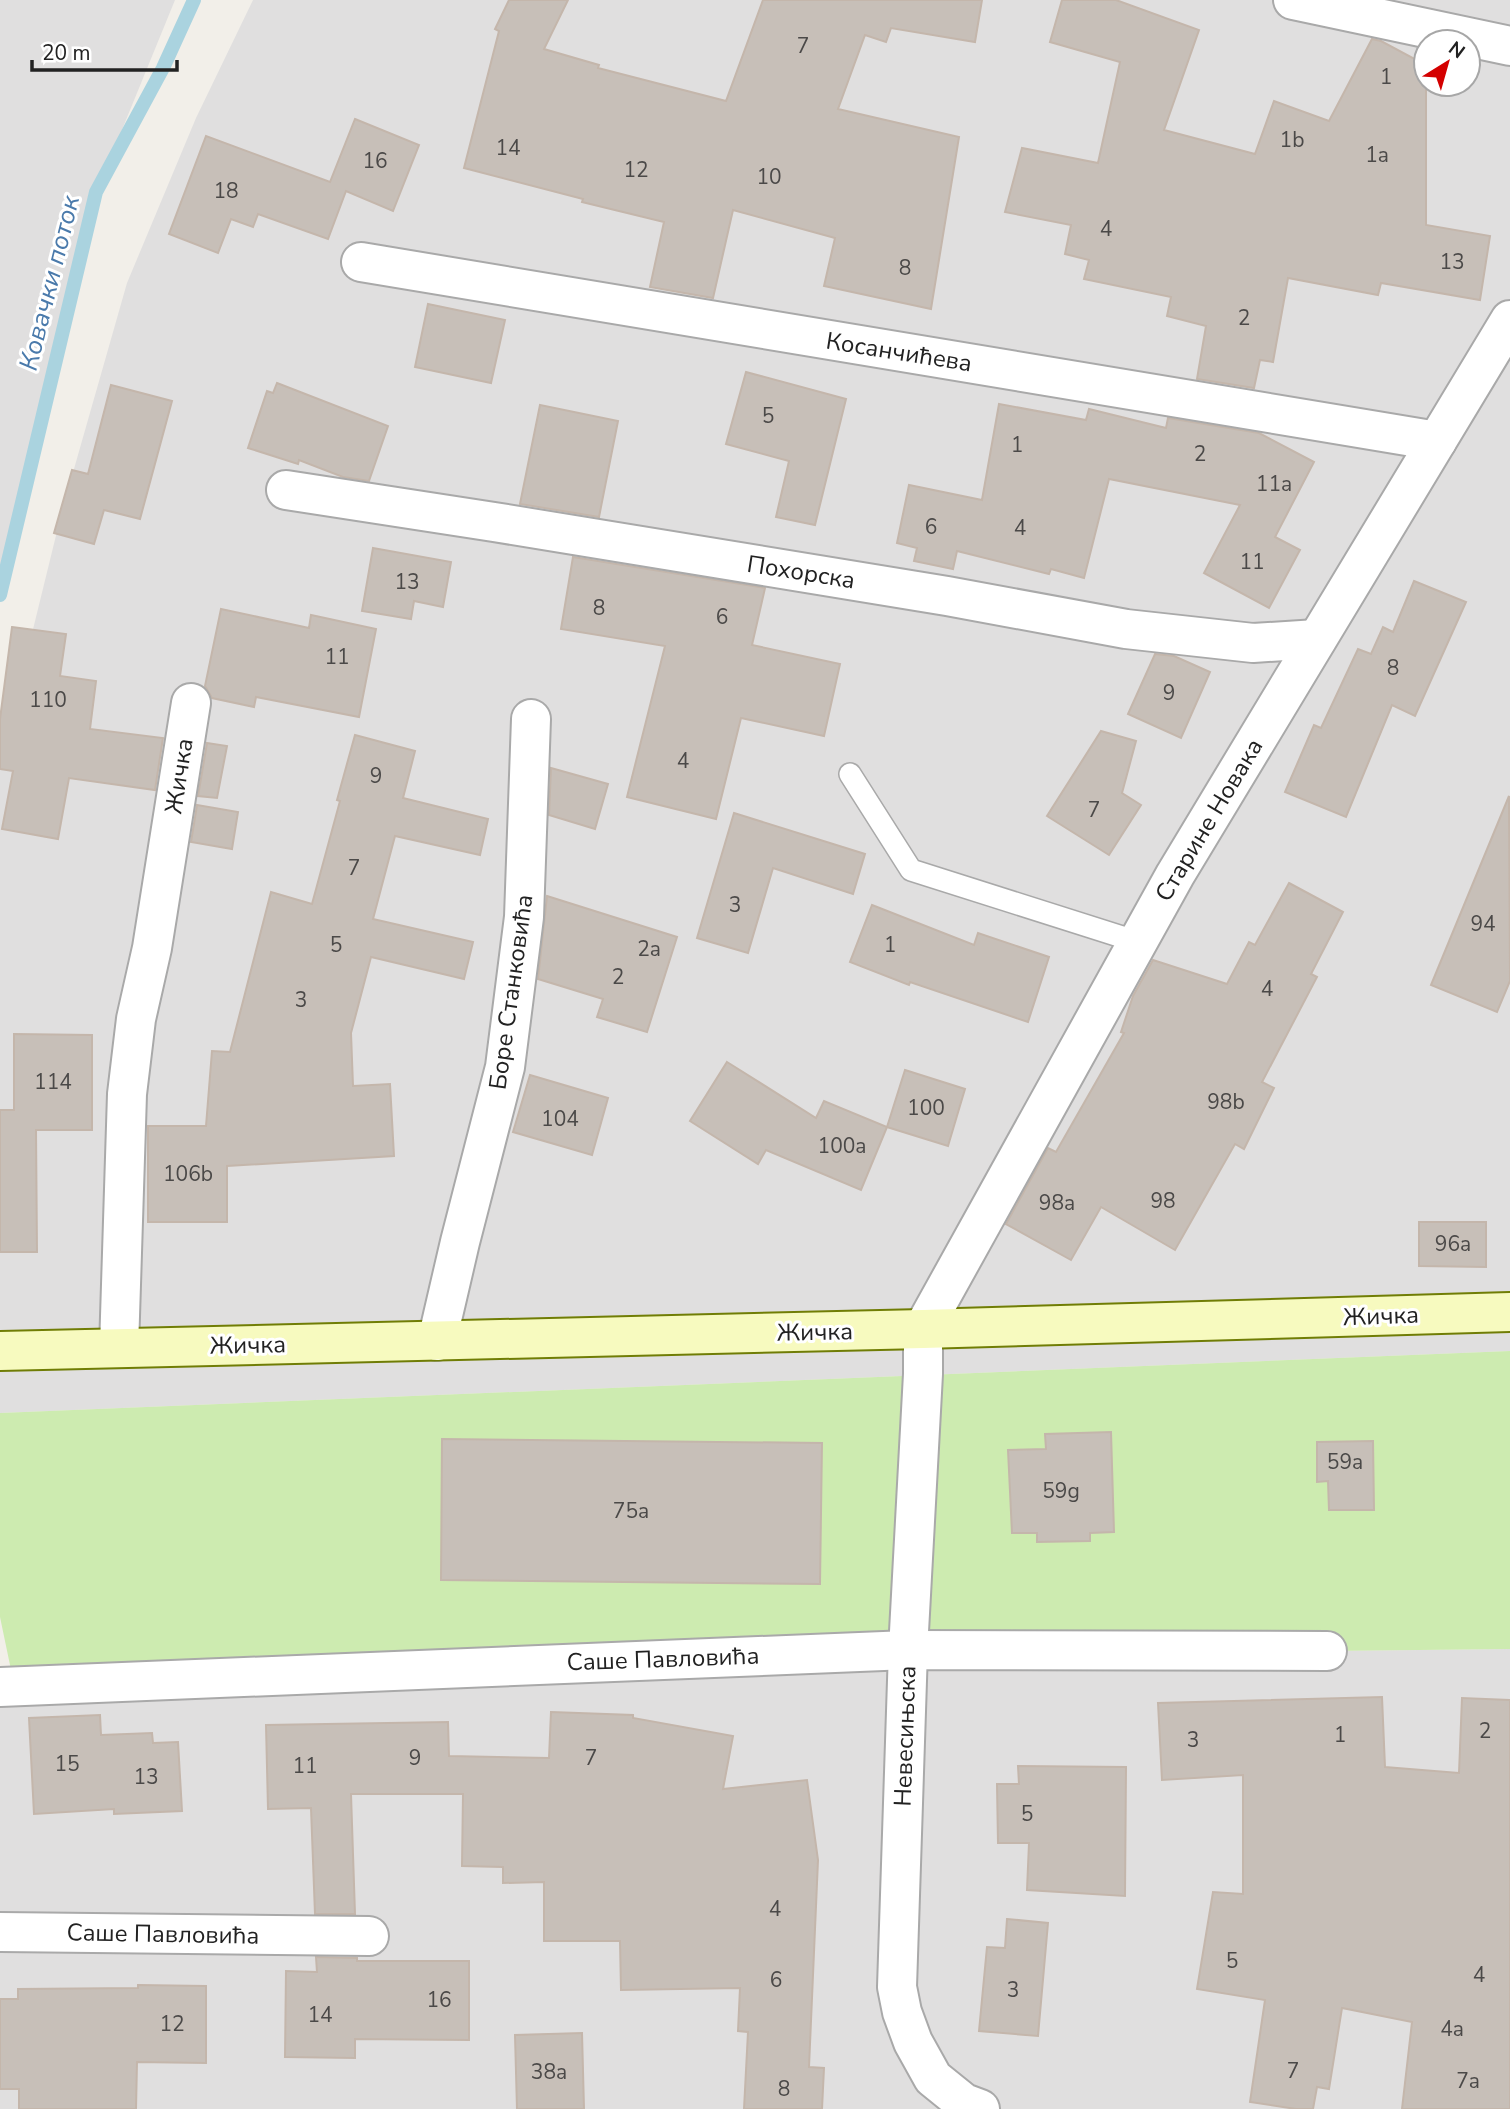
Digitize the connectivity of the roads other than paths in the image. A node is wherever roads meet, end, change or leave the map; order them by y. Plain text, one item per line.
1 (1293, 0) edge
2 (1510, 46) edge
3 (361, 262) dead end
4 (1510, 320) edge
5 (1437, 441) junction
6 (286, 490) dead end
7 (1318, 639) junction
8 (191, 703) dead end
9 (531, 719) dead end
10 (850, 774) dead end
11 (1138, 942) junction
12 (1510, 1312) edge
13 (923, 1329) junction
14 (437, 1341) junction
15 (119, 1348) junction
16 (0, 1351) edge
17 (908, 1650) junction
18 (1327, 1651) dead end
19 (0, 1687) edge
20 (0, 1932) edge
21 (369, 1936) dead end
22 (980, 2109) edge

1 - 2 street
3 - 5 street, Косанчићева
4 - 5 street, Старине Новака
5 - 7 street, Старине Новака
6 - 7 street, Похорска
7 - 11 street, Старине Новака
8 - 15 street, Жичка
9 - 14 street, Боре Станковића
10 - 11 lane
11 - 13 street, Старине Новака
12 - 13 main road, Жичка
13 - 14 main road, Жичка
13 - 17 street, Невесињска
14 - 15 main road, Жичка
15 - 16 main road, Жичка
17 - 18 street, Саше Павловића
17 - 19 street, Саше Павловића
17 - 22 street, Невесињска
20 - 21 street, Саше Павловића

